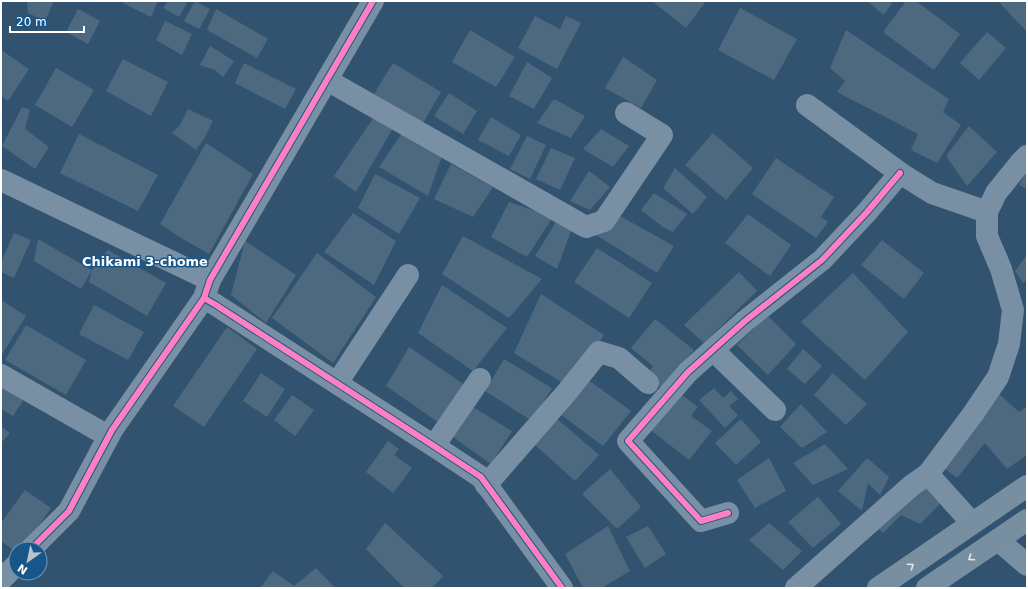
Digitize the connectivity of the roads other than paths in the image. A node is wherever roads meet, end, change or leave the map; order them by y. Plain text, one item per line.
1 (373, 1) edge
2 (327, 80) junction
3 (806, 105) dead end
4 (626, 113) dead end
5 (1027, 156) edge
6 (900, 173) junction
7 (1, 180) edge
8 (987, 212) junction
9 (408, 275) dead end
10 (207, 289) junction
11 (713, 350) junction
12 (1, 376) edge
13 (480, 379) dead end
14 (648, 382) dead end
15 (337, 383) junction
16 (775, 410) dead end
17 (108, 436) junction
18 (434, 446) junction
19 (928, 474) junction
20 (486, 485) junction
21 (1027, 486) edge
22 (728, 513) dead end
23 (1027, 520) edge
24 (972, 523) junction
25 (998, 540) junction
26 (39, 541) edge
27 (1027, 565) edge
28 (562, 588) edge
29 (796, 588) edge
30 (878, 588) edge
31 (927, 588) edge

1 - 2 street
2 - 4 street
2 - 10 street
3 - 6 street
5 - 8 street
6 - 8 street
6 - 11 street
7 - 10 street
8 - 19 street
9 - 15 street
10 - 15 street
10 - 17 street
11 - 16 street
11 - 22 street
12 - 17 street
13 - 18 street
14 - 20 street
15 - 18 street
17 - 26 street
18 - 20 street
19 - 24 street
19 - 29 street
20 - 28 street
21 - 24 highway
23 - 25 highway
30 -> 24 highway
25 - 27 street
25 -> 31 highway

